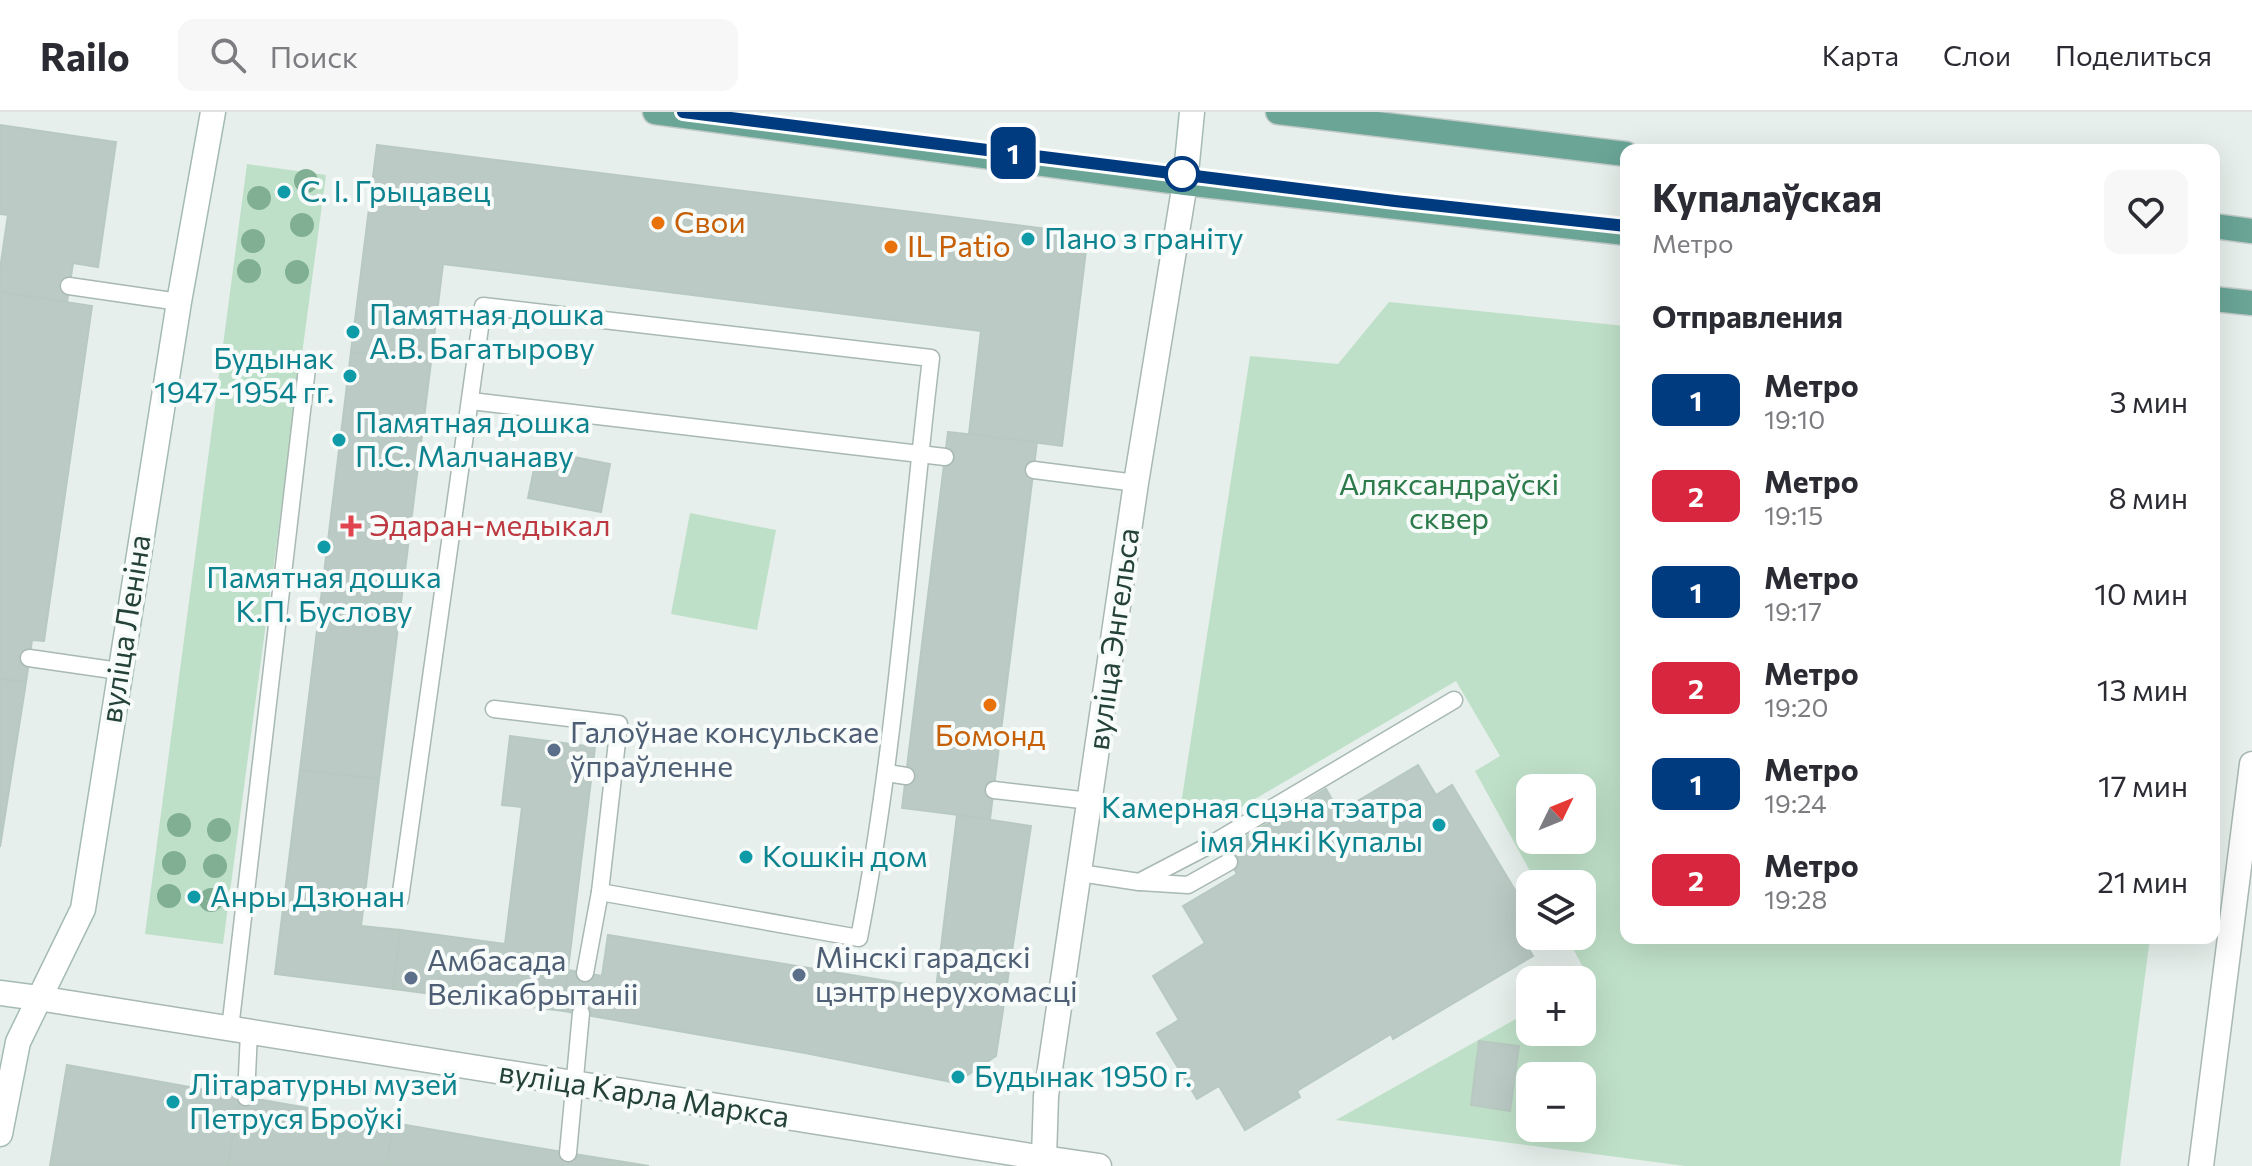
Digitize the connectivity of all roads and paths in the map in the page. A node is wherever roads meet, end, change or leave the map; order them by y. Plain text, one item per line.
1 (213, 112) edge
2 (655, 112) edge
3 (1192, 112) edge
4 (1278, 112) edge
5 (1620, 153) edge
6 (1185, 183) junction
7 (2220, 227) edge
8 (2252, 231) edge
9 (1620, 232) edge
10 (69, 286) dead end
11 (2220, 300) edge
12 (179, 302) junction
13 (2252, 303) edge
14 (307, 368) dead end
15 (471, 401) junction
16 (919, 455) junction
17 (945, 457) dead end
18 (1034, 470) dead end
19 (1136, 483) junction
20 (29, 658) dead end
21 (119, 671) junction
22 (1454, 700) dead end
23 (494, 709) dead end
24 (2252, 764) edge
25 (887, 773) junction
26 (906, 776) dead end
27 (994, 790) dead end
28 (1090, 801) junction
29 (1229, 862) dead end
30 (1080, 873) junction
31 (1139, 882) junction
32 (600, 892) junction
33 (400, 899) dead end
34 (585, 973) dead end
35 (0, 993) edge
36 (38, 998) junction
37 (581, 1013) dead end
38 (240, 1031) junction
39 (575, 1084) junction
40 (246, 1097) dead end
41 (0, 1134) edge
42 (568, 1153) dead end
43 (1043, 1162) edge
44 (1099, 1166) edge
45 (2201, 1166) edge

1 - 12 street, вуліца Леніна
2 - 6 main road
3 - 6 street, вуліца Энгельса
4 - 5 main road
6 - 9 main road
6 - 19 street, вуліца Энгельса
7 - 8 main road
10 - 12 lane
11 - 13 main road
12 - 21 street, вуліца Леніна
14 - 38 lane
15 - 16 lane
15 - 16 lane
15 - 33 lane
16 - 17 lane
16 - 25 lane
18 - 19 lane
19 - 28 street, вуліца Энгельса
20 - 21 lane
21 - 36 street, вуліца Леніна
22 - 31 lane
23 - 32 lane
24 - 45 street
25 - 26 lane
25 - 32 lane
27 - 28 lane
28 - 30 street, вуліца Энгельса
29 - 31 lane
30 - 31 lane
30 - 43 street, вуліца Энгельса
32 - 34 lane
35 - 36 street, вуліца Карла Маркса
36 - 38 street, вуліца Карла Маркса
36 - 41 street, вуліца Леніна
37 - 39 lane
38 - 39 street, вуліца Карла Маркса
38 - 40 lane
39 - 42 lane
39 - 43 street, вуліца Карла Маркса
43 - 44 street, вуліца Карла Маркса

